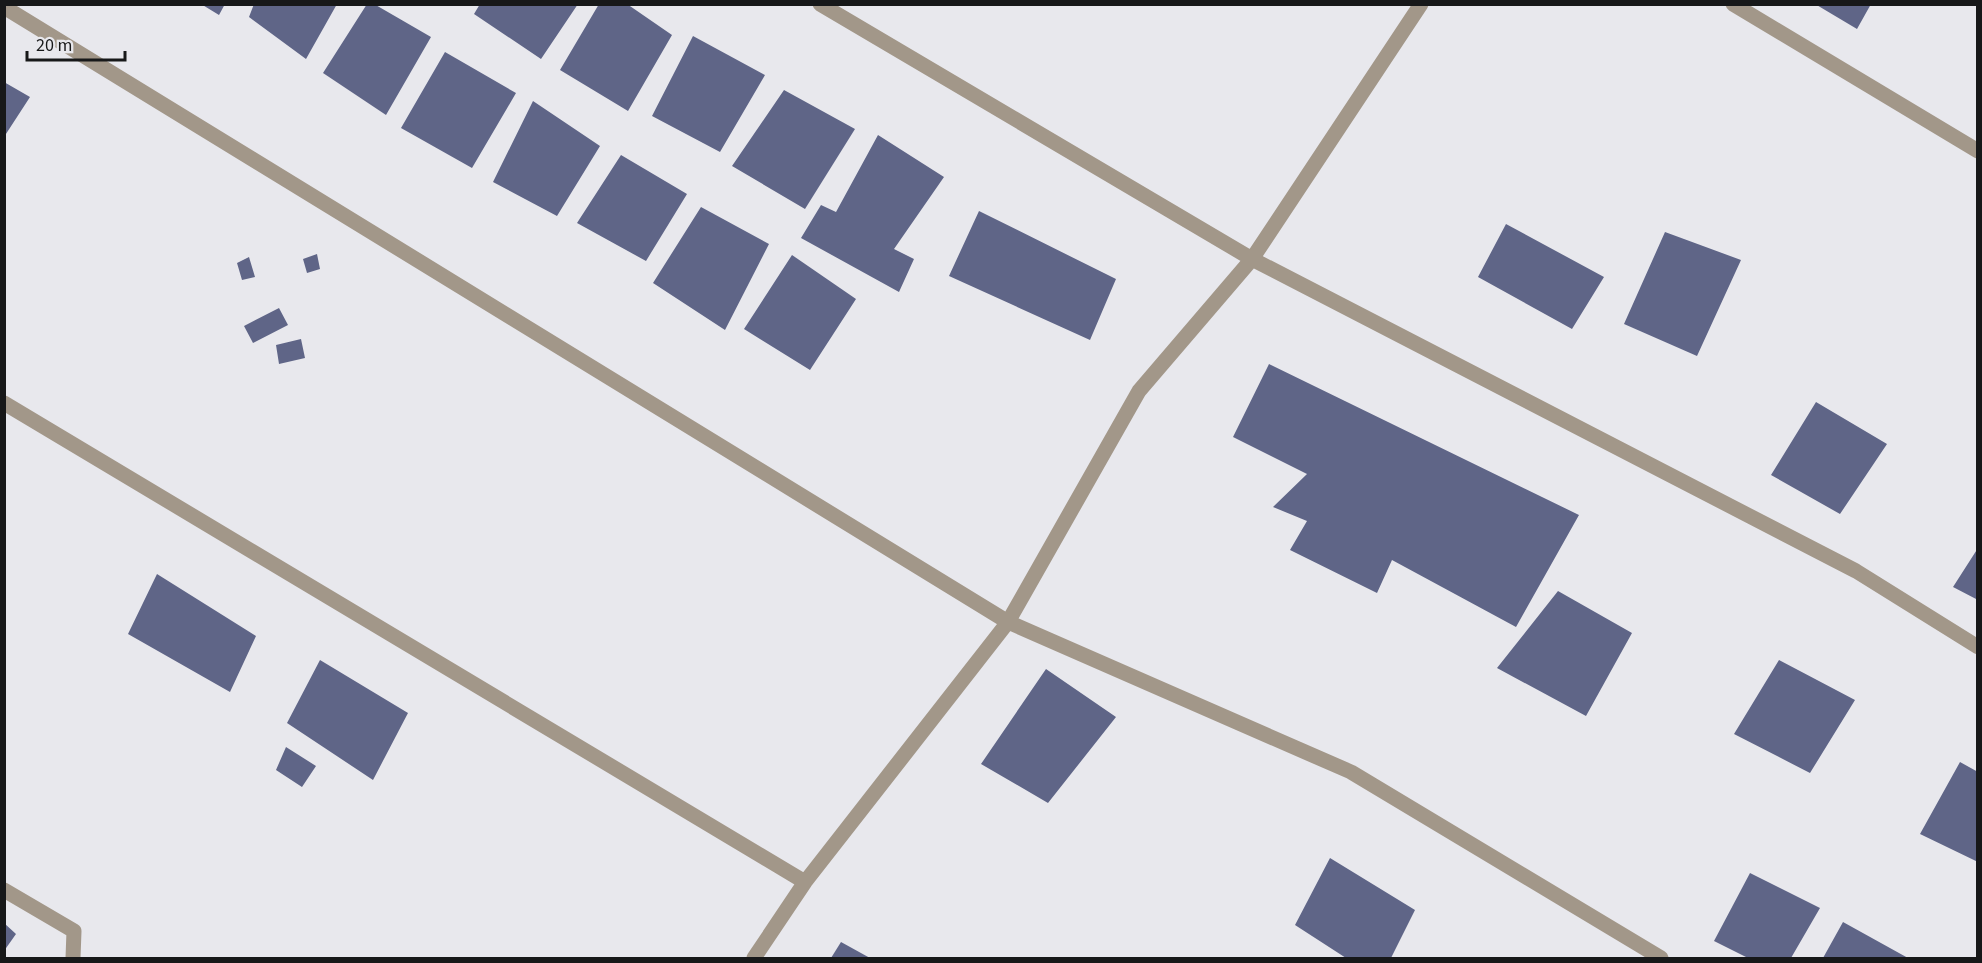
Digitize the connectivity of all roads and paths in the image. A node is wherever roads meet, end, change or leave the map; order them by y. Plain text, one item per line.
1 (820, 4) edge
2 (1421, 4) edge
3 (1733, 4) edge
4 (4, 7) edge
5 (1977, 151) edge
6 (1252, 259) junction
7 (4, 403) edge
8 (1008, 622) junction
9 (1977, 647) edge
10 (805, 882) junction
11 (4, 890) edge
12 (73, 958) edge
13 (754, 958) edge
14 (1661, 958) edge

1 - 6 street
2 - 6 street
3 - 5 street
4 - 8 street
6 - 8 street
6 - 9 street
7 - 10 street
8 - 10 street
8 - 14 street
10 - 13 street
11 - 12 street

